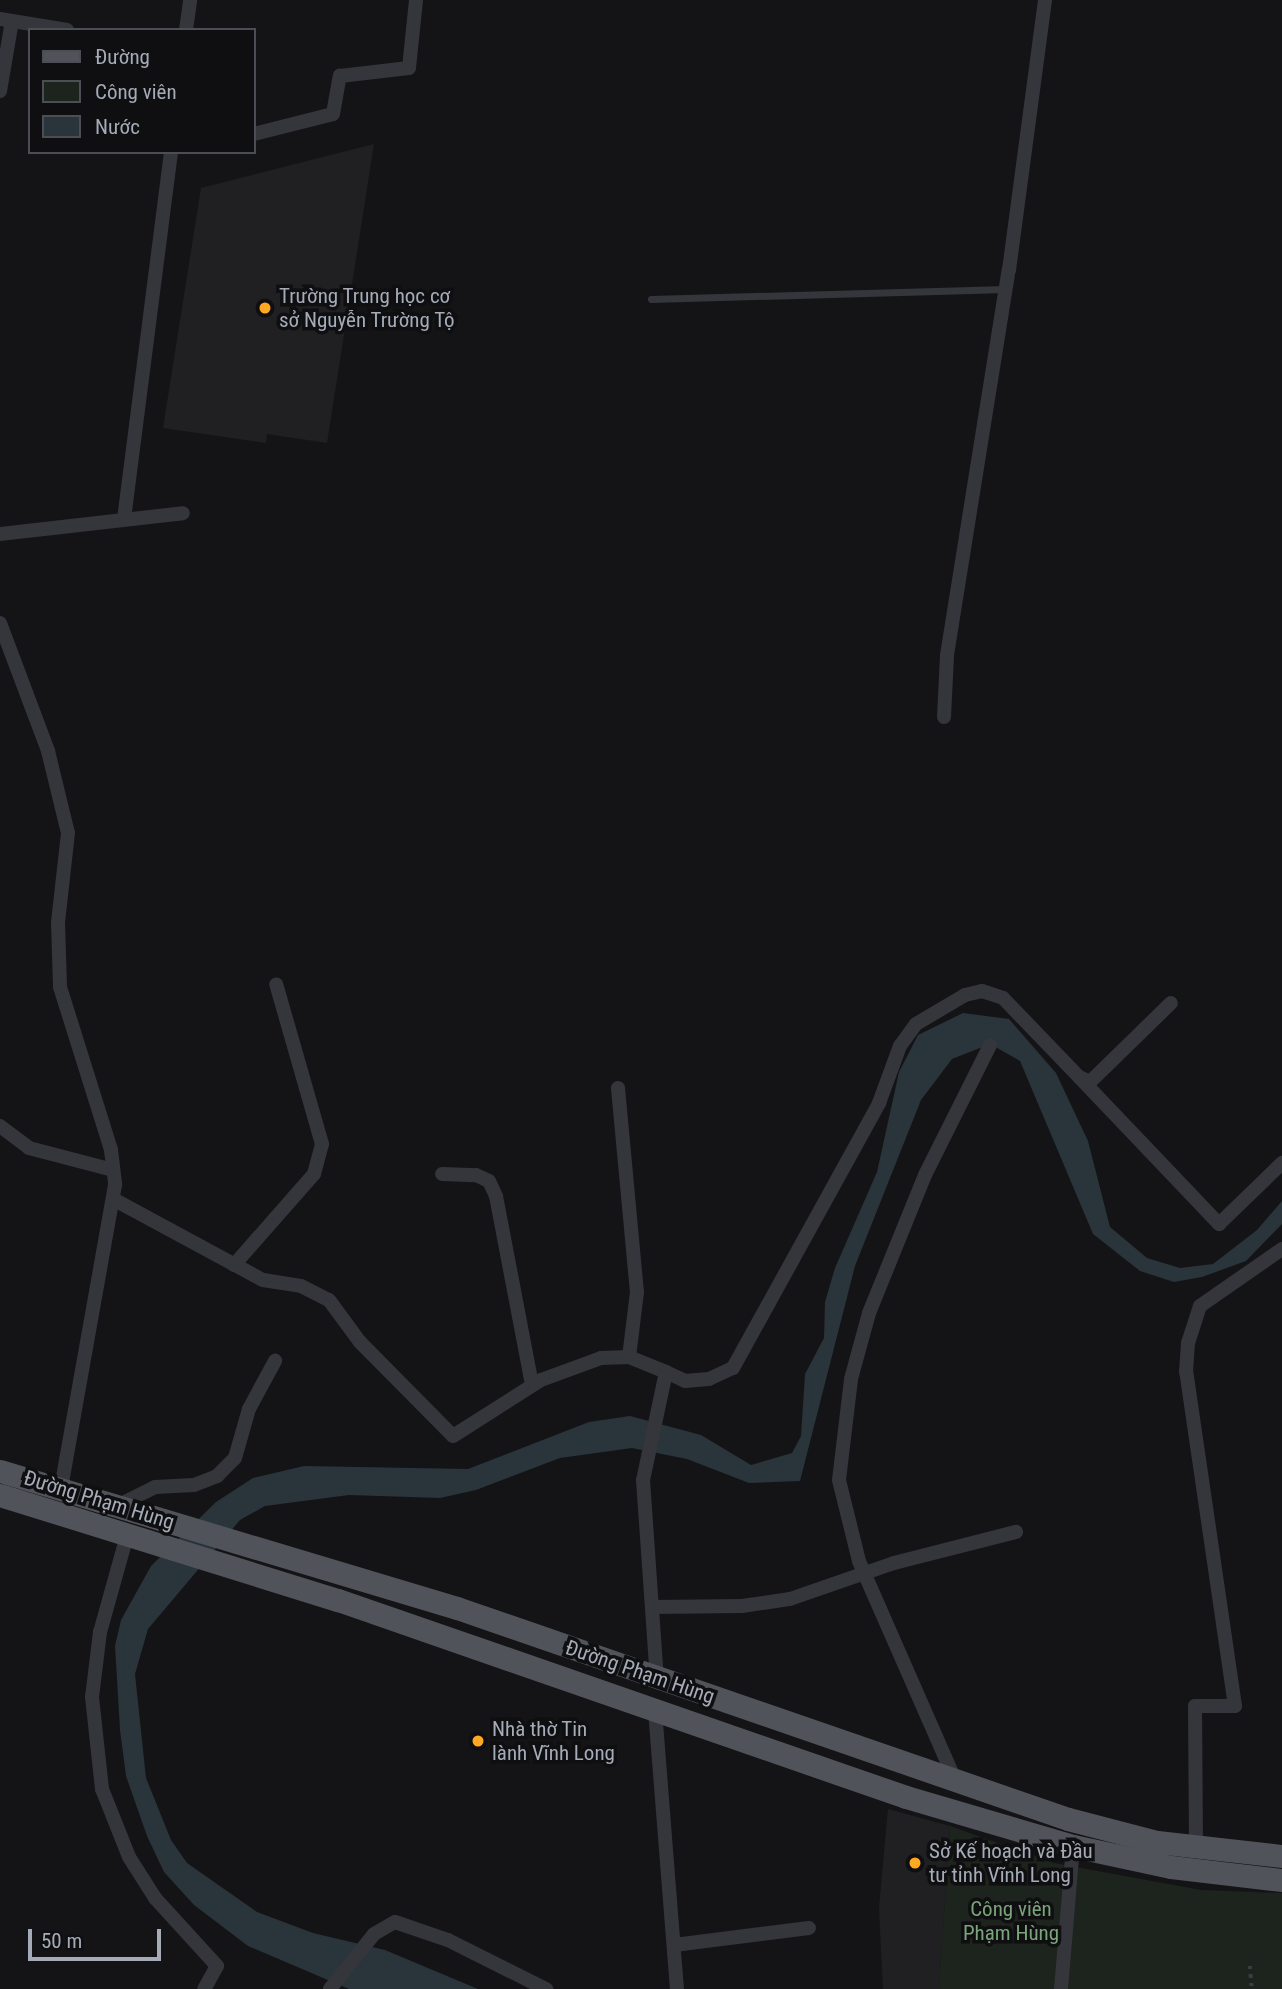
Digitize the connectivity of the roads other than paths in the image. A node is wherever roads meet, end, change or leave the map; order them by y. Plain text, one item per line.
1 (190, 0) edge
2 (416, 0) edge
3 (1045, 0) edge
4 (6, 20) edge
5 (54, 28) edge
6 (186, 28) edge
7 (0, 91) edge
8 (256, 133) edge
9 (170, 154) edge
10 (1006, 289) junction
11 (651, 299) dead end
12 (183, 513) dead end
13 (124, 519) junction
14 (0, 534) edge
15 (0, 623) edge
16 (944, 717) dead end
17 (276, 984) dead end
18 (1171, 1003) dead end
19 (990, 1045) dead end
20 (1079, 1077) junction
21 (618, 1088) dead end
22 (0, 1126) edge
23 (1282, 1163) edge
24 (113, 1170) junction
25 (442, 1174) dead end
26 (113, 1199) junction
27 (1282, 1249) edge
28 (1275, 1264) edge
29 (234, 1265) junction
30 (629, 1357) junction
31 (275, 1361) dead end
32 (666, 1372) junction
33 (532, 1385) junction
34 (0, 1471) edge
35 (61, 1489) junction
36 (0, 1495) edge
37 (117, 1506) junction
38 (128, 1532) junction
39 (1016, 1532) dead end
40 (865, 1575) junction
41 (652, 1607) junction
42 (657, 1678) junction
43 (655, 1710) junction
44 (918, 1769) junction
45 (956, 1782) junction
46 (906, 1797) junction
47 (1073, 1846) junction
48 (1196, 1847) junction
49 (1282, 1856) edge
50 (1282, 1881) edge
51 (809, 1928) dead end
52 (674, 1945) junction
53 (204, 1989) edge
54 (330, 1989) edge
55 (546, 1989) edge
56 (677, 1989) edge
57 (1061, 1989) edge

1 - 6 street
2 - 8 street
3 - 10 street
4 - 5 street
4 - 7 street
9 - 13 street
10 - 11 lane
10 - 16 street
12 - 13 street
13 - 14 street
15 - 24 street
17 - 29 street
18 - 20 street
19 - 40 street
20 - 23 street
20 - 32 street
21 - 30 street
22 - 24 street
24 - 26 street
25 - 33 street
26 - 29 street
26 - 35 street
27 - 28 street
28 - 48 street
29 - 33 street
30 - 32 street
30 - 33 street
31 - 37 street
32 - 41 street
34 - 35 main road, Đường Phạm Hùng
35 - 37 main road, Đường Phạm Hùng
36 - 38 main road, Đường Phạm Hùng
37 - 42 main road, Đường Phạm Hùng
38 - 43 main road, Đường Phạm Hùng
38 - 53 street
39 - 40 street
40 - 41 street
40 - 45 street
41 - 42 street
42 - 44 main road, Đường Phạm Hùng
43 - 46 main road, Đường Phạm Hùng
43 - 52 street
44 - 45 main road, Đường Phạm Hùng
44 - 46 main road
45 - 48 main road, Đường Phạm Hùng
46 - 47 main road, Đường Phạm Hùng
47 - 50 main road, Đường Phạm Hùng
47 - 57 street
48 - 49 main road, Đường Phạm Hùng
51 - 52 street
52 - 56 street
54 - 55 street

